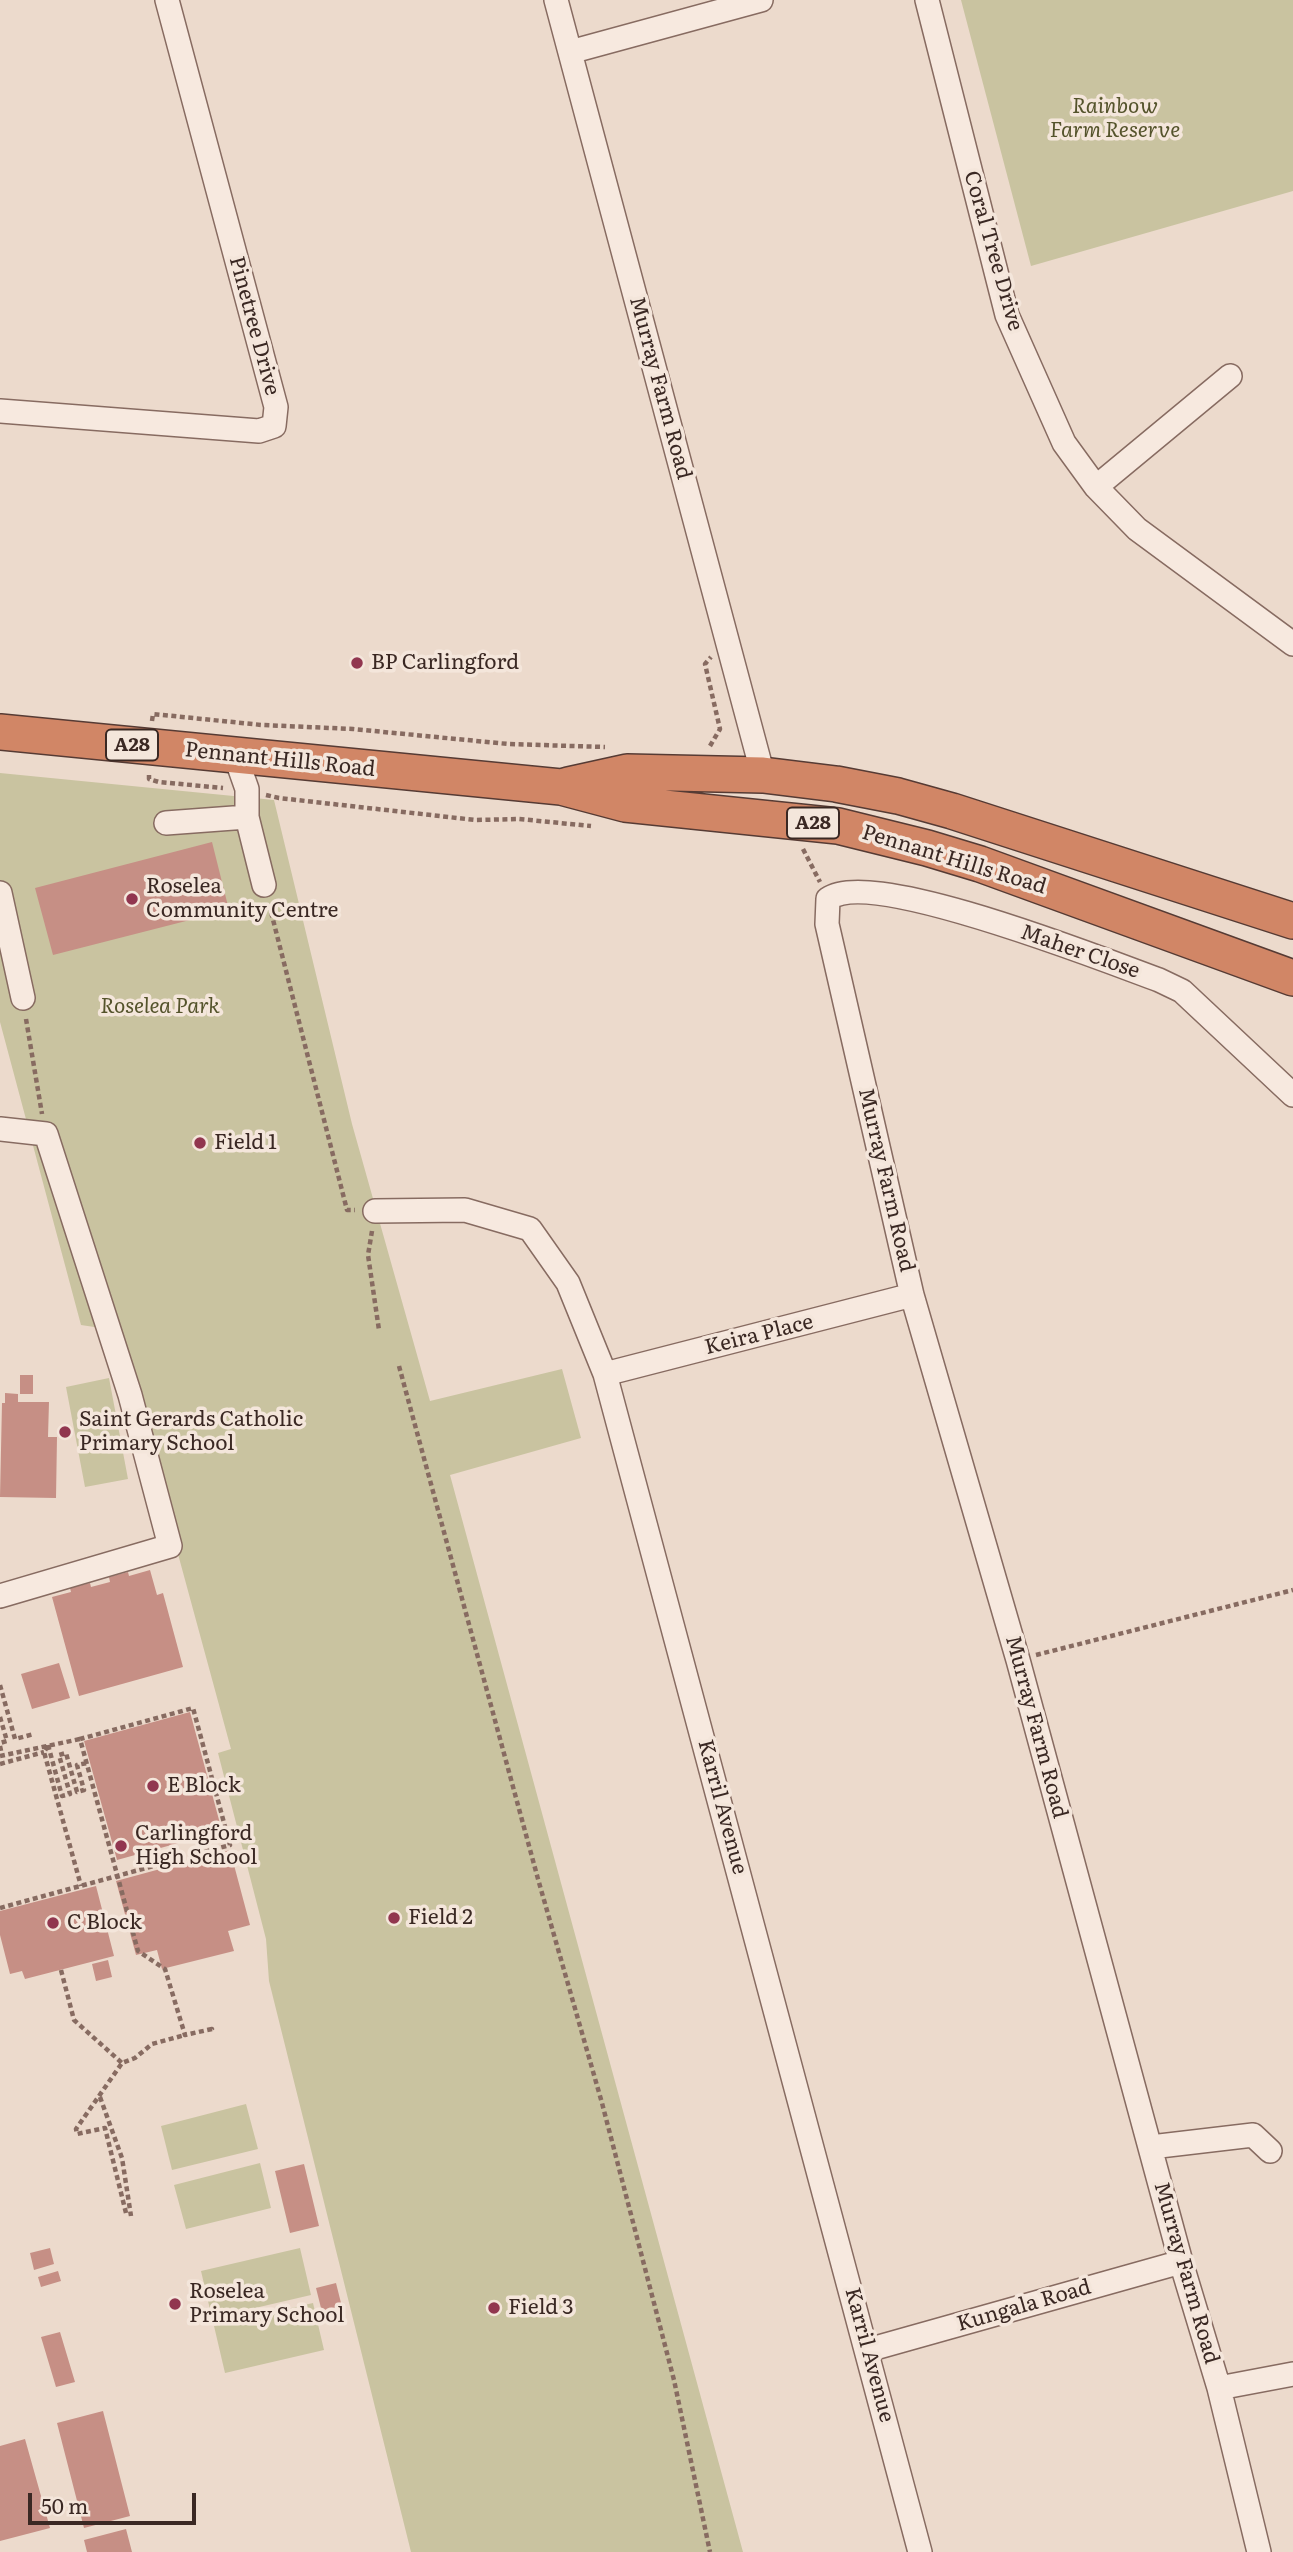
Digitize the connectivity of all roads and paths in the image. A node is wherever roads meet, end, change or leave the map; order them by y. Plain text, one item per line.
1 (167, 0) edge
2 (556, 0) edge
3 (761, 0) edge
4 (927, 0) edge
5 (570, 51) junction
6 (1230, 376) dead end
7 (0, 411) edge
8 (1096, 487) junction
9 (727, 637) junction
10 (1293, 645) edge
11 (153, 714) dead end
12 (0, 732) edge
13 (612, 747) dead end
14 (708, 750) dead end
15 (235, 755) junction
16 (763, 775) junction
17 (149, 779) dead end
18 (561, 787) junction
19 (247, 789) junction
20 (247, 817) junction
21 (166, 823) dead end
22 (838, 826) junction
23 (602, 827) dead end
24 (799, 840) dead end
25 (264, 885) joint
26 (0, 893) edge
27 (828, 899) junction
28 (1293, 921) edge
29 (1293, 978) edge
30 (23, 998) joint
31 (1293, 1095) edge
32 (0, 1129) edge
33 (46, 1134) junction
34 (375, 1211) junction
35 (912, 1295) junction
36 (379, 1330) dead end
37 (400, 1366) dead end
38 (605, 1374) junction
39 (1293, 1590) edge
40 (0, 1596) edge
41 (1018, 1660) junction
42 (0, 1685) edge
43 (0, 1717) edge
44 (34, 1734) dead end
45 (80, 1739) junction
46 (0, 1745) edge
47 (48, 1745) junction
48 (44, 1752) junction
49 (1, 1755) edge
50 (87, 1763) junction
51 (0, 1764) edge
52 (118, 1875) junction
53 (80, 1886) junction
54 (0, 1908) edge
55 (61, 1970) dead end
56 (210, 2032) dead end
57 (184, 2035) junction
58 (122, 2063) junction
59 (99, 2096) junction
60 (1152, 2147) junction
61 (1270, 2151) dead end
62 (1181, 2262) junction
63 (868, 2350) junction
64 (1293, 2374) edge
65 (1219, 2388) junction
66 (710, 2552) edge
67 (920, 2552) edge
68 (1259, 2552) edge

1 - 7 street, Pinetree Drive
2 - 5 street, Murray Farm Road
3 - 5 street
4 - 8 street, Coral Tree Drive
5 - 9 street, Murray Farm Road
6 - 8 street
8 - 10 street, Coral Tree Drive
9 - 14 path
9 - 16 street, Murray Farm Road
11 - 13 path
12 - 15 highway, Pennant Hills Road / A28
15 - 18 highway, Pennant Hills Road / A28
15 - 19 street
16 - 18 highway, Pennant Hills Road / A28
16 - 22 highway
16 - 28 highway, Pennant Hills Road / A28
17 - 19 path
18 - 22 highway, Pennant Hills Road / A28
19 - 20 street
19 - 23 path
20 - 21 street
20 - 25 street
22 - 29 highway, Pennant Hills Road / A28
24 - 27 path
25 - 34 path
26 - 30 street
27 - 31 street, Maher Close
27 - 35 street, Murray Farm Road
30 - 33 path
32 - 33 street
33 - 40 street
34 - 36 path
34 - 38 street, Karril Avenue
35 - 38 street, Keira Place
35 - 41 street, Murray Farm Road
37 - 66 path
38 - 63 street, Karril Avenue
39 - 41 path
41 - 60 street, Murray Farm Road
42 - 44 path
43 - 46 path
45 - 47 path
45 - 50 path
45 - 52 path
46 - 49 path
47 - 48 path
47 - 49 path
47 - 50 path
48 - 51 path
48 - 53 path
50 - 52 path
52 - 53 path
52 - 57 path
53 - 54 path
55 - 58 path
56 - 57 path
57 - 58 path
58 - 59 path
59 - 59 path
60 - 61 street
60 - 62 street, Murray Farm Road
62 - 63 street, Kungala Road
62 - 65 street, Murray Farm Road
63 - 67 street, Karril Avenue
64 - 65 street
65 - 68 street, Murray Farm Road

